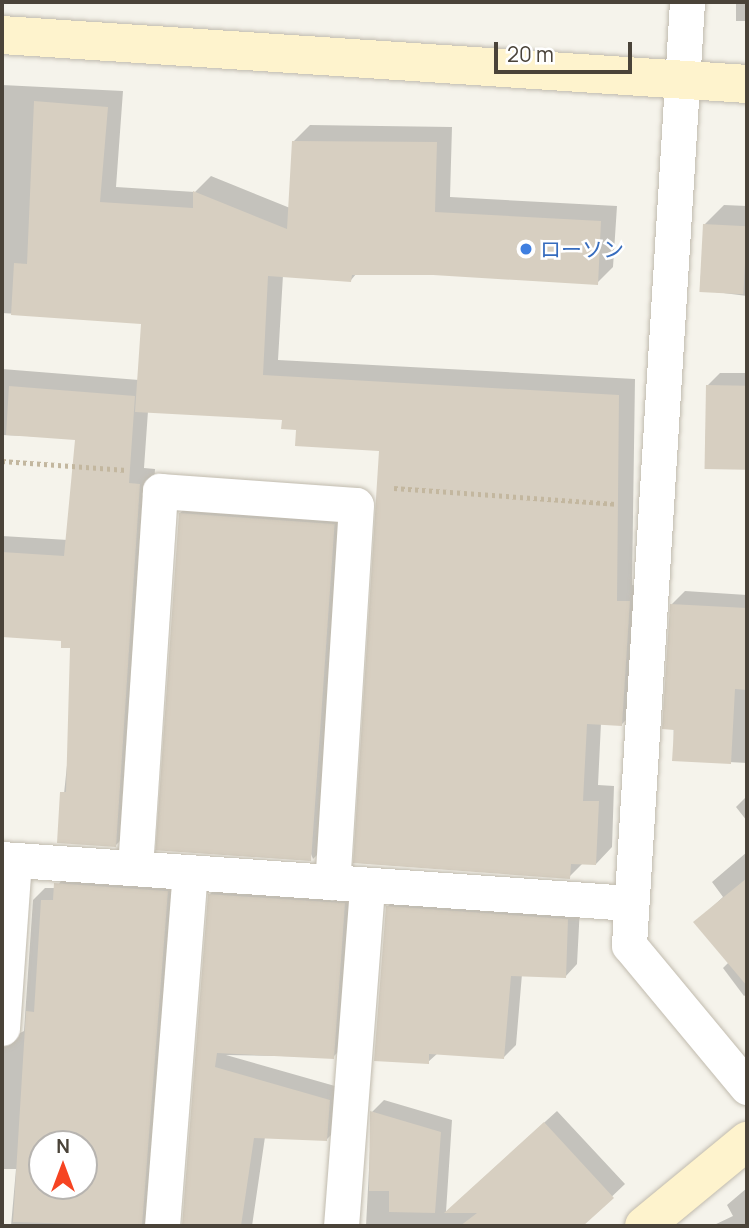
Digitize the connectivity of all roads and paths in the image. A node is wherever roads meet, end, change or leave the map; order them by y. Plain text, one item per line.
1 (687, 2) edge
2 (2, 35) edge
3 (2, 57) edge
4 (678, 79) junction
5 (747, 84) edge
6 (8, 860) edge
7 (135, 868) junction
8 (190, 872) junction
9 (332, 882) junction
10 (367, 885) junction
11 (630, 904) junction
12 (2, 1028) edge
13 (747, 1087) edge
14 (747, 1141) edge
15 (162, 1226) edge
16 (341, 1226) edge
17 (645, 1226) edge

1 - 4 street
2 - 3 street
2 - 4 street
4 - 5 street
4 - 11 street
6 - 7 street
6 - 12 street
7 - 8 street
7 - 9 street
8 - 9 street
8 - 15 street
9 - 10 street
10 - 11 street
10 - 16 street
11 - 13 street
14 - 17 street

